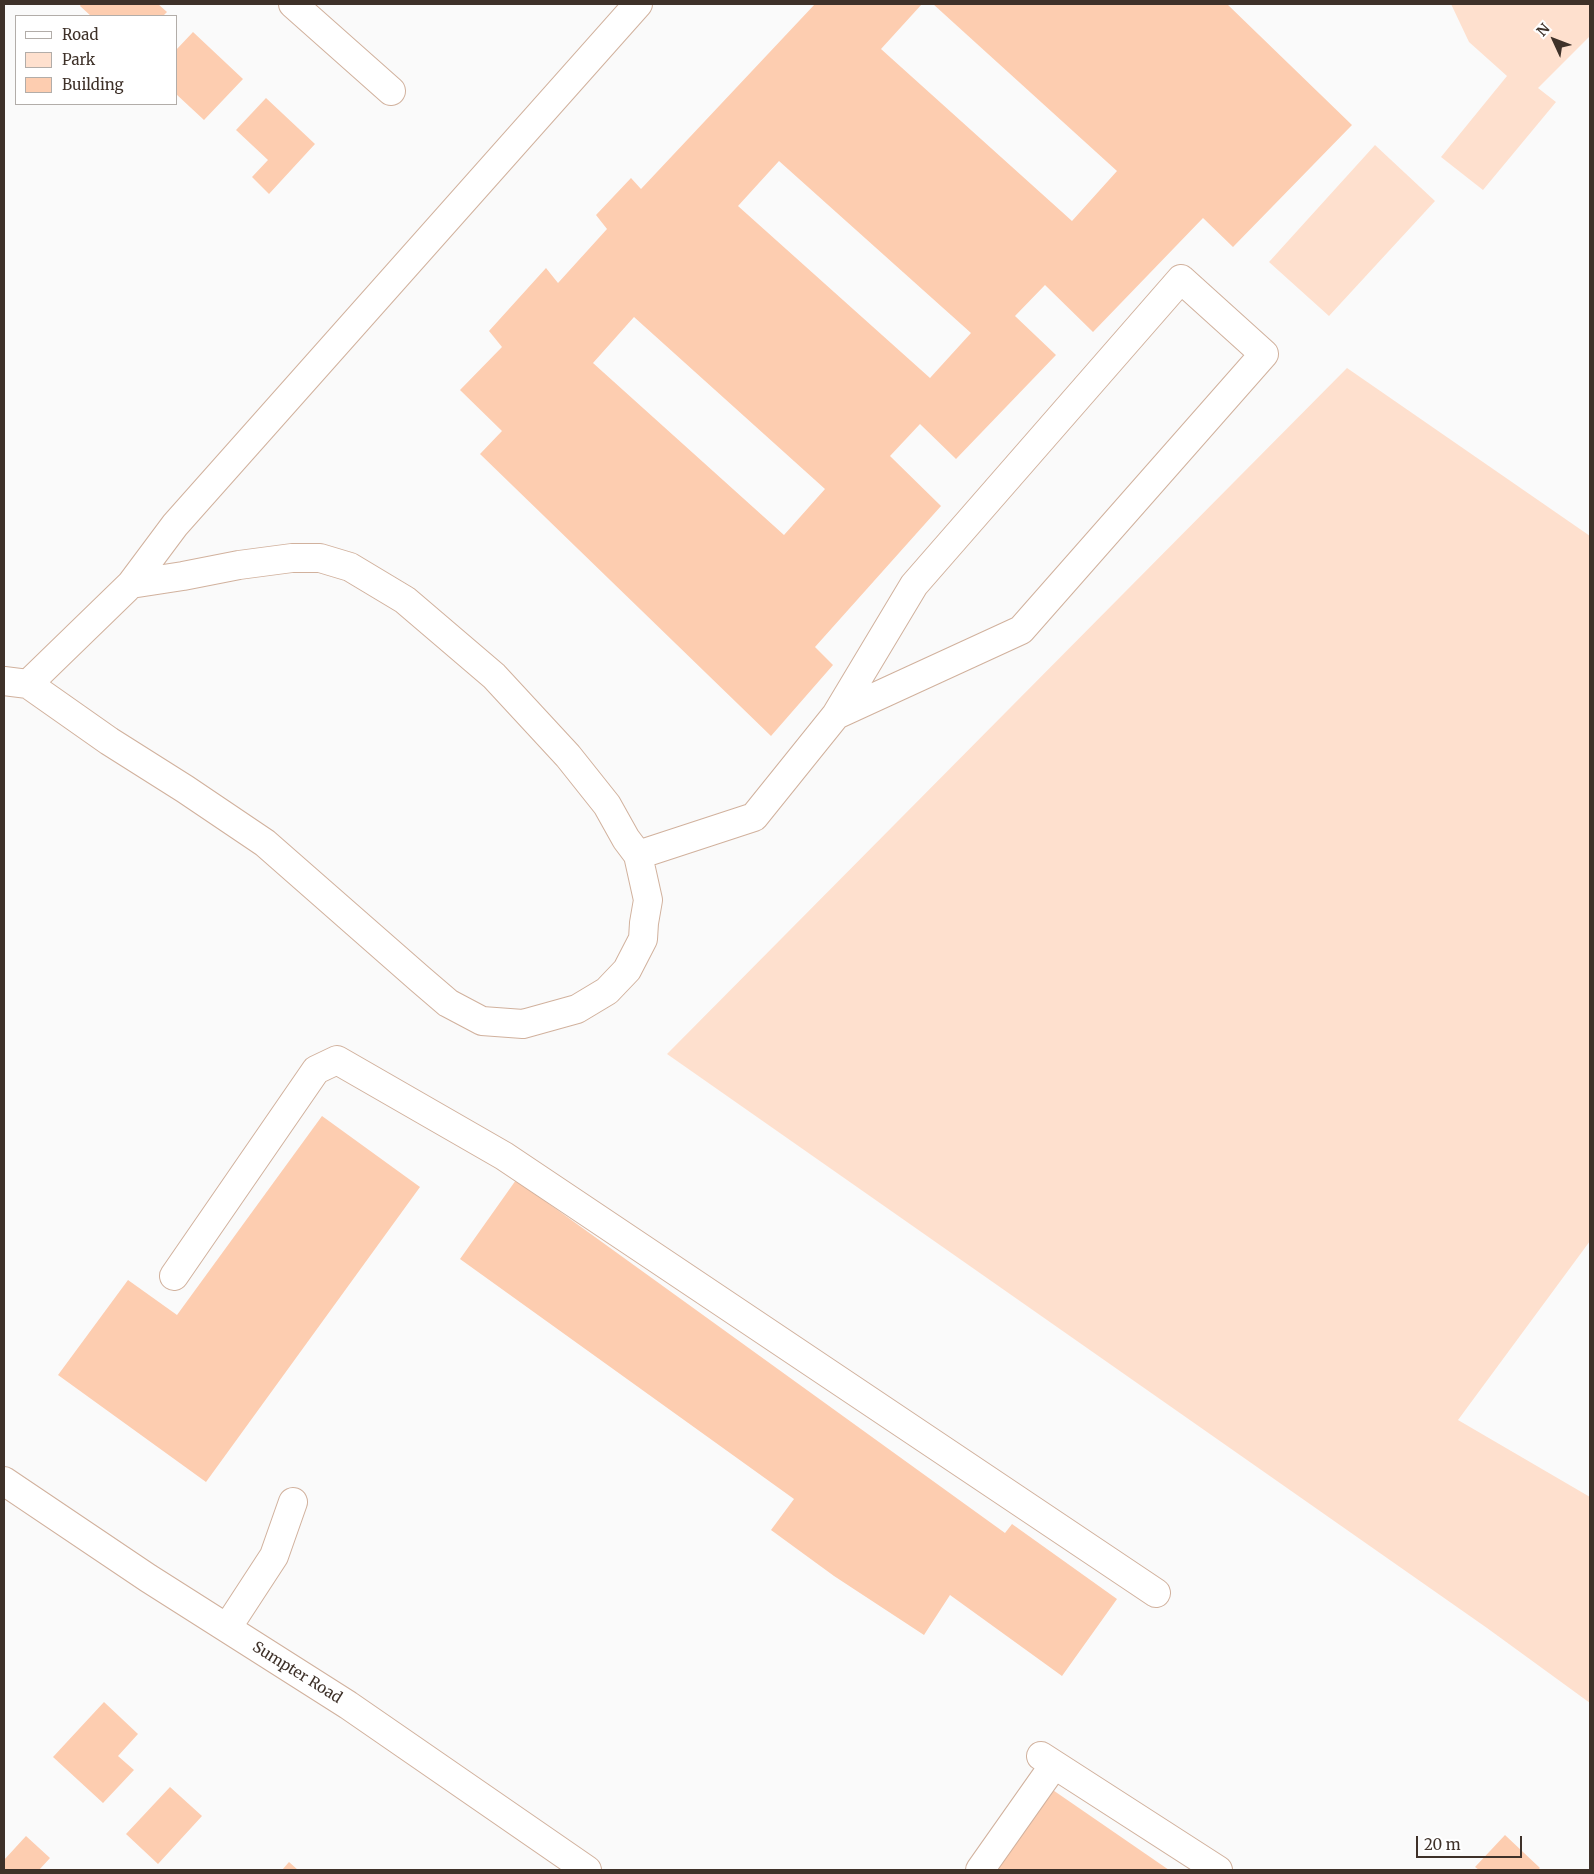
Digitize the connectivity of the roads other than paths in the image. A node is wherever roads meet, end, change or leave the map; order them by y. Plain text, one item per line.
1 (293, 4) edge
2 (638, 4) edge
3 (391, 91) dead end
4 (131, 584) junction
5 (16, 682) edge
6 (836, 715) junction
7 (638, 855) junction
8 (174, 1276) dead end
9 (4, 1481) edge
10 (293, 1502) dead end
11 (1156, 1593) dead end
12 (226, 1628) junction
13 (587, 1870) edge
14 (980, 1870) edge
15 (1218, 1870) edge

1 - 3 street
2 - 4 street
4 - 5 street
4 - 7 street
5 - 7 street
6 - 6 street
6 - 7 street
8 - 11 street
9 - 12 street, Sumpter Road
10 - 12 street
12 - 13 street, Sumpter Road
14 - 15 street

